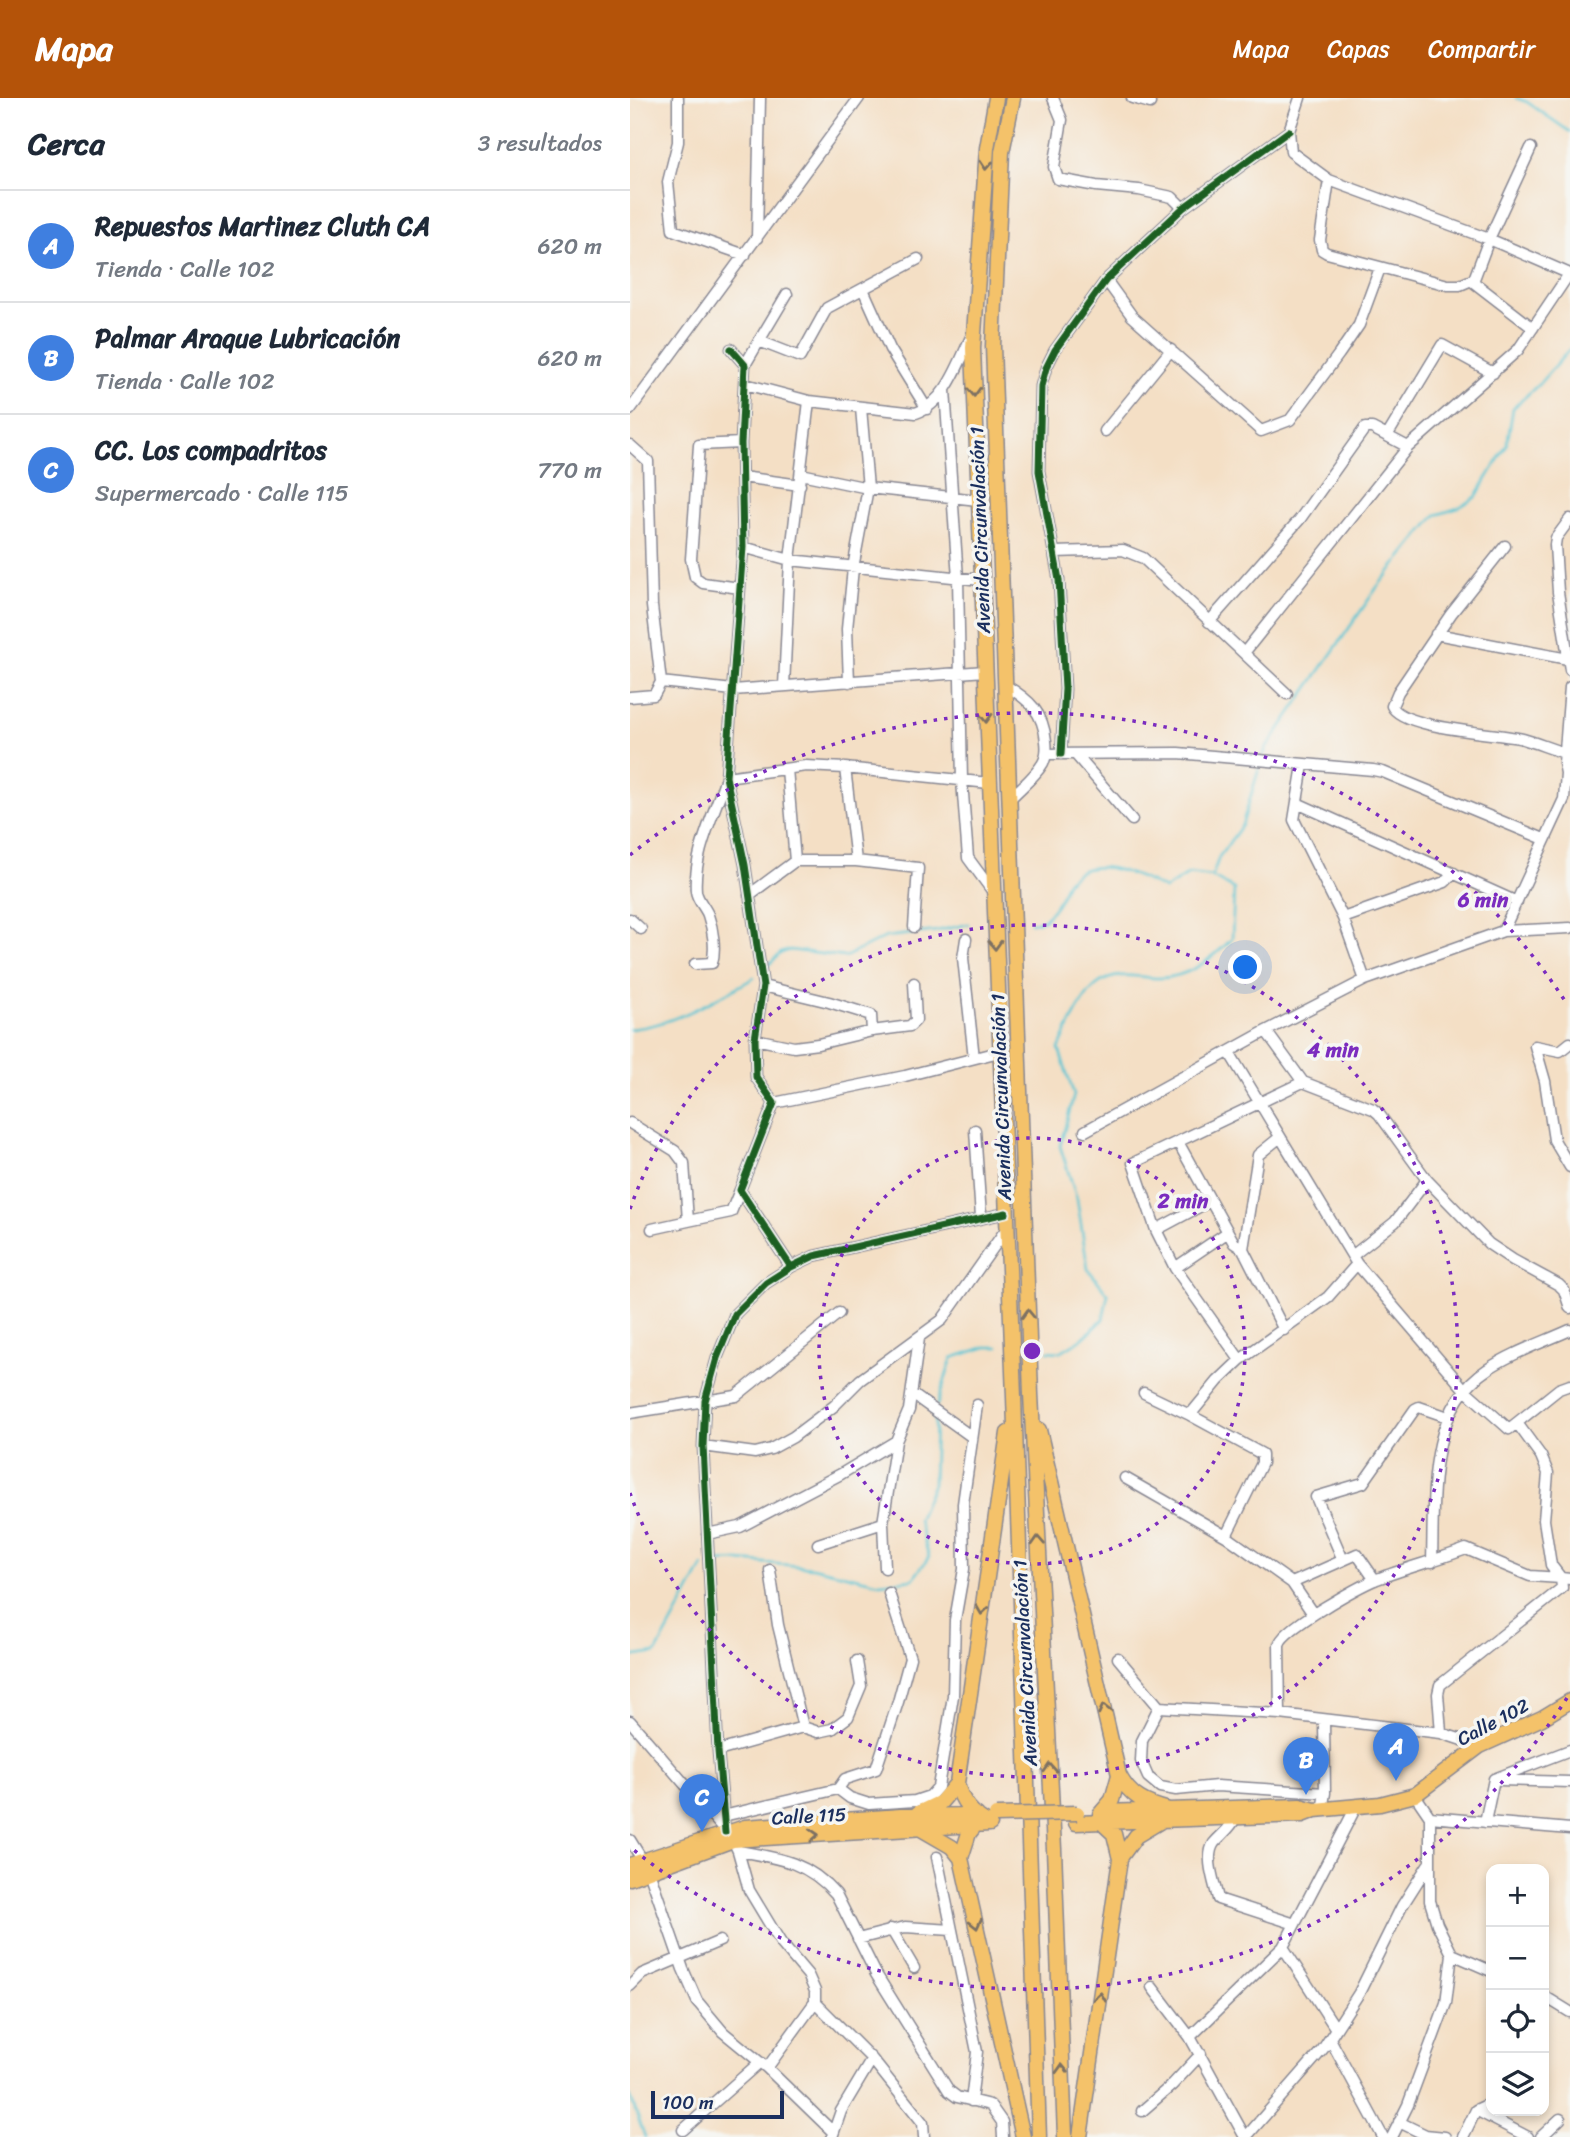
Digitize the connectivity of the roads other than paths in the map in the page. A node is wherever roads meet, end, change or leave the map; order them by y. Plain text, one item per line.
1 (678, 98) edge
2 (760, 98) edge
3 (859, 98) edge
4 (996, 98) edge
5 (1013, 98) edge
6 (1053, 98) edge
7 (1132, 98) edge
8 (1300, 98) edge
9 (1150, 103) dead end
10 (1289, 131) junction
11 (1531, 148) dead end
12 (1329, 180) junction
13 (1183, 208) junction
14 (757, 238) junction
15 (1489, 239) junction
16 (745, 255) junction
17 (918, 259) dead end
18 (1380, 268) junction
19 (1569, 274) edge
20 (1106, 279) junction
21 (1472, 281) junction
22 (863, 289) junction
23 (787, 294) dead end
24 (1533, 328) junction
25 (974, 331) junction
26 (759, 341) junction
27 (731, 349) dead end
28 (1171, 350) junction
29 (745, 365) junction
30 (1493, 373) junction
31 (745, 384) junction
32 (945, 390) junction
33 (809, 401) junction
34 (861, 408) junction
35 (632, 409) edge
36 (927, 409) junction
37 (1105, 431) dead end
38 (1387, 436) junction
39 (741, 443) junction
40 (630, 445) edge
41 (1408, 447) junction
42 (742, 477) junction
43 (800, 480) junction
44 (868, 488) junction
45 (954, 497) junction
46 (978, 500) junction
47 (1570, 519) edge
48 (1505, 546) dead end
49 (743, 547) junction
50 (1054, 552) junction
51 (790, 560) junction
52 (853, 568) junction
53 (958, 578) junction
54 (981, 580) junction
55 (740, 588) junction
56 (1558, 592) junction
57 (1570, 605) edge
58 (1209, 622) junction
59 (1436, 634) junction
60 (1244, 653) junction
61 (1569, 664) edge
62 (985, 671) junction
63 (960, 673) junction
64 (661, 682) junction
65 (849, 682) junction
66 (1005, 685) junction
67 (784, 686) junction
68 (1570, 687) edge
69 (733, 690) junction
70 (1287, 694) dead end
71 (630, 697) edge
72 (1046, 754) junction
73 (1061, 754) junction
74 (1076, 755) junction
75 (1303, 765) junction
76 (1566, 766) edge
77 (845, 768) junction
78 (787, 769) junction
79 (726, 777) junction
80 (962, 781) junction
81 (989, 783) junction
82 (1009, 800) junction
83 (1297, 803) junction
84 (1132, 820) dead end
85 (1544, 839) junction
86 (795, 861) junction
87 (856, 861) junction
88 (1454, 873) junction
89 (993, 892) junction
90 (749, 895) junction
91 (1517, 902) junction
92 (1343, 918) junction
93 (630, 919) edge
94 (914, 927) dead end
95 (1570, 928) edge
96 (641, 929) dead end
97 (1503, 931) junction
98 (966, 939) dead end
99 (695, 964) dead end
100 (1365, 980) junction
101 (914, 983) dead end
102 (763, 986) junction
103 (872, 1031) junction
104 (1266, 1031) junction
105 (755, 1039) junction
106 (1570, 1043) edge
107 (999, 1052) junction
108 (1229, 1052) junction
109 (974, 1058) junction
110 (1303, 1082) junction
111 (774, 1103) junction
112 (1260, 1103) junction
113 (630, 1122) edge
114 (975, 1130) dead end
115 (1085, 1131) dead end
116 (1279, 1138) junction
117 (1178, 1142) junction
118 (1570, 1167) edge
119 (1427, 1180) junction
120 (740, 1190) junction
121 (1210, 1201) junction
122 (1006, 1213) junction
123 (981, 1217) junction
124 (688, 1221) junction
125 (1007, 1228) junction
126 (652, 1229) dead end
127 (1156, 1230) junction
128 (1228, 1232) junction
129 (1243, 1249) junction
130 (1355, 1260) junction
131 (791, 1267) junction
132 (1175, 1268) junction
133 (1570, 1308) edge
134 (839, 1313) dead end
135 (1283, 1330) junction
136 (1570, 1330) edge
137 (919, 1338) junction
138 (1240, 1360) junction
139 (1570, 1385) edge
140 (1465, 1390) junction
141 (1144, 1393) dead end
142 (912, 1394) junction
143 (1031, 1394) junction
144 (1014, 1397) junction
145 (705, 1401) junction
146 (977, 1405) dead end
147 (630, 1413) edge
148 (1191, 1415) junction
149 (1448, 1416) junction
150 (1517, 1423) junction
151 (972, 1437) junction
152 (896, 1441) junction
153 (703, 1446) junction
154 (1125, 1478) dead end
155 (883, 1523) junction
156 (707, 1534) junction
157 (1226, 1536) junction
158 (818, 1545) dead end
159 (1343, 1560) junction
160 (1432, 1562) junction
161 (886, 1568) dead end
162 (771, 1570) dead end
163 (1565, 1579) edge
164 (1375, 1580) junction
165 (1292, 1583) junction
166 (889, 1593) dead end
167 (1313, 1614) junction
168 (1118, 1658) dead end
169 (856, 1661) dead end
170 (1570, 1701) edge
171 (1159, 1707) junction
172 (1280, 1714) junction
173 (630, 1721) edge
174 (1324, 1721) junction
175 (803, 1727) junction
176 (1441, 1733) junction
177 (1480, 1746) junction
178 (1570, 1750) edge
179 (718, 1751) junction
180 (1119, 1775) junction
181 (1494, 1779) junction
182 (1570, 1782) edge
183 (957, 1783) junction
184 (838, 1789) junction
185 (1325, 1793) junction
186 (1415, 1795) junction
187 (1356, 1807) junction
188 (1319, 1810) junction
189 (1167, 1815) junction
190 (723, 1816) junction
191 (901, 1816) junction
192 (1090, 1817) junction
193 (1236, 1817) junction
194 (1430, 1817) junction
195 (986, 1820) junction
196 (1485, 1822) junction
197 (920, 1829) junction
198 (1570, 1829) edge
199 (630, 1840) edge
200 (732, 1841) junction
201 (937, 1857) dead end
202 (961, 1858) junction
203 (1120, 1859) junction
204 (1428, 1865) junction
205 (641, 1866) edge
206 (630, 1878) edge
207 (1295, 1924) junction
208 (891, 1929) junction
209 (952, 1930) junction
210 (858, 1939) junction
211 (720, 1941) dead end
212 (1283, 1947) junction
213 (1452, 1954) junction
214 (679, 1958) junction
215 (914, 1968) dead end
216 (1486, 1969) edge
217 (630, 1986) edge
218 (1152, 1987) dead end
219 (1549, 1999) edge
220 (815, 2002) junction
221 (1570, 2012) edge
222 (1333, 2034) junction
223 (1190, 2037) junction
224 (1201, 2054) junction
225 (872, 2059) junction
226 (764, 2065) junction
227 (971, 2101) junction
228 (1486, 2105) edge
229 (1476, 2110) junction
230 (1142, 2111) dead end
231 (1560, 2119) dead end
232 (1399, 2122) junction
233 (683, 2130) dead end
234 (832, 2134) edge
235 (1427, 2136) edge
236 (923, 2137) edge
237 (1003, 2137) edge
238 (1023, 2137) edge
239 (1039, 2137) edge
240 (1065, 2137) edge
241 (1080, 2137) edge
242 (1246, 2137) edge
243 (1383, 2137) edge
244 (1392, 2137) edge
245 (1445, 2137) edge
246 (1463, 2137) edge
247 (1528, 2137) edge
248 (1541, 2137) edge

1 - 16 street
2 - 14 street
3 - 14 street
4 -> 25 main road, Avenida Circunvalación 1
5 - 66 main road, Avenida Circunvalación 1
6 - 13 street
7 - 9 street
8 - 10 street
10 - 12 street
10 - 13 street
11 - 15 street
12 - 15 street
12 - 18 street
13 - 20 street
14 - 16 street
15 - 19 street
15 - 21 street
16 - 35 street
17 - 22 street
18 - 21 street
18 - 28 street
19 - 24 street
20 - 28 street
20 - 50 street
21 - 24 street
22 - 26 street
22 - 36 street
23 - 26 street
24 - 30 street
25 - 32 street
25 -> 46 main road, Avenida Circunvalación 1
26 - 29 street
27 - 29 street
28 - 37 street
29 - 31 street
30 - 38 street
30 - 41 street
31 - 33 street
31 - 39 street
32 - 36 street
32 - 45 street
33 - 34 street
33 - 43 street
34 - 36 street
34 - 44 street
38 - 41 street
38 - 58 street
39 - 42 street
39 - 55 street
40 - 64 street
41 - 60 street
42 - 43 street
42 - 49 street
43 - 44 street
43 - 51 street
44 - 45 street
44 - 52 street
45 - 46 street
45 - 53 street
46 - 54 main road, Avenida Circunvalación 1
47 - 56 street
48 - 59 street
49 - 51 street
49 - 55 street
50 - 58 street
50 - 73 street
51 - 52 street
51 - 67 street
52 - 53 street
52 - 65 street
53 - 54 street
53 - 63 street
54 - 62 main road, Avenida Circunvalación 1
55 - 69 street
56 - 57 street
56 - 61 street
58 - 60 street
59 - 61 street
59 - 76 street
60 - 70 street
62 - 63 street
62 -> 81 main road, Avenida Circunvalación 1
63 - 65 street
63 - 80 street
64 - 69 street
64 - 71 street
65 - 67 street
66 - 72 street
66 - 82 main road, Avenida Circunvalación 1
67 - 69 street
68 - 76 street
69 - 79 street
72 - 73 street
72 - 82 street
73 - 74 street
74 - 75 street
74 - 84 street
75 - 83 street
75 - 85 street
76 - 85 street
77 - 78 street
77 - 80 street
77 - 87 street
78 - 79 street
78 - 86 street
79 - 90 street
79 - 99 street
80 - 81 street
80 - 89 street
81 - 89 main road, Avenida Circunvalación 1
143 -> 82 main road, Avenida Circunvalación 1
83 - 88 street
83 - 92 street
85 - 91 street
86 - 87 street
86 - 90 street
87 - 94 street
88 - 91 street
88 - 92 street
89 -> 107 main road, Avenida Circunvalación 1
90 - 102 street
91 - 97 street
92 - 100 street
93 - 96 street
95 - 97 street
97 - 100 street
98 - 109 street
100 - 104 street
101 - 103 street
102 - 103 street
102 - 105 street
103 - 105 street
104 - 108 street
104 - 110 street
105 - 111 street
106 - 118 street
107 - 109 street
107 - 122 main road, Avenida Circunvalación 1
108 - 112 street
108 - 115 street
109 - 111 street
110 - 112 street
110 - 119 street
111 - 120 street
112 - 116 street
112 - 117 street
113 - 124 street
114 - 123 street
116 - 129 street
116 - 130 street
117 - 121 street
117 - 127 street
119 - 130 street
119 - 133 street
120 - 124 street
120 - 131 street
121 - 127 street
121 - 128 street
122 - 123 street
122 - 125 main road, Avenida Circunvalación 1
123 - 131 street
124 - 126 street
125 - 137 street
125 - 144 main road, Avenida Circunvalación 1
127 - 132 street
128 - 129 street
128 - 132 street
129 - 135 street
130 - 135 street
130 - 140 street
131 - 145 street
132 - 138 street
134 - 145 street
135 - 138 street
136 - 140 street
137 - 142 street
137 - 153 street
138 - 148 street
139 - 150 street
140 - 149 street
140 - 150 street
141 - 148 street
142 - 151 street
142 - 152 street
180 -> 143 main road
240 -> 143 main road, Avenida Circunvalación 1
144 -> 183 main road
144 - 239 main road, Avenida Circunvalación 1
145 - 147 street
145 - 153 street
146 - 151 street
148 - 157 street
149 - 159 street
149 - 160 street
150 - 163 street
151 - 184 street
152 - 155 street
152 - 156 street
153 - 156 street
154 - 157 street
155 - 158 street
155 - 161 street
156 - 179 street
157 - 165 street
159 - 164 street
159 - 165 street
160 - 163 street
160 - 164 street
162 - 175 street
163 - 176 street
164 - 167 street
165 - 167 street
166 - 184 street
167 - 172 street
168 - 171 street
169 - 175 street
170 - 177 main road, Calle 102
171 - 172 street
171 - 185 street
172 - 174 street
173 - 200 street
174 - 176 street
174 - 185 street
175 - 179 street
176 - 177 street
177 - 186 main road, Calle 102
178 - 181 street
179 - 190 street
180 - 189 main road
180 - 192 main road
181 - 182 street
181 - 196 street
183 - 191 main road
183 - 195 main road
184 - 190 street
185 - 188 street
186 - 187 main road, Calle 102
186 - 194 street
187 - 188 main road, Calle 102
187 - 207 street
188 - 189 main road, Calle 102
188 - 193 main road, Calle 102
189 - 192 main road, Calle 102
189 - 193 main road, Calle 102
189 - 203 main road
190 - 200 street
191 - 195 main road, Calle 115
191 - 200 main road, Calle 115
192 - 195 main road, Calle 102, bridge
192 - 203 main road
193 - 207 street
194 - 196 street
194 - 204 street
195 - 197 main road, Calle 115
195 - 202 main road
196 - 198 street
200 -> 197 main road, Calle 115
197 - 202 main road
199 - 205 street
200 - 205 main road, Calle 115
200 - 210 street
200 - 220 street
201 - 209 street
202 -> 238 main road
241 -> 203 main road
204 - 213 street
204 - 222 street
205 - 206 main road, Calle 115
205 - 214 street
207 - 212 street
208 - 209 street
208 - 210 street
208 - 215 street
209 - 227 street
210 - 227 street
211 - 214 street
212 - 222 street
212 - 223 street
213 - 216 street
213 - 232 street
214 - 217 street
214 - 226 street
218 - 223 street
219 - 221 street
220 - 225 street
220 - 226 street
222 - 242 street
222 - 243 street
223 - 224 street
224 - 230 street
224 - 242 street
225 - 234 street
225 - 236 street
226 - 233 street
226 - 234 street
227 - 237 street
228 - 229 street
229 - 246 street
229 - 247 street
231 - 248 street
232 - 235 street
232 - 244 street
235 - 245 street

